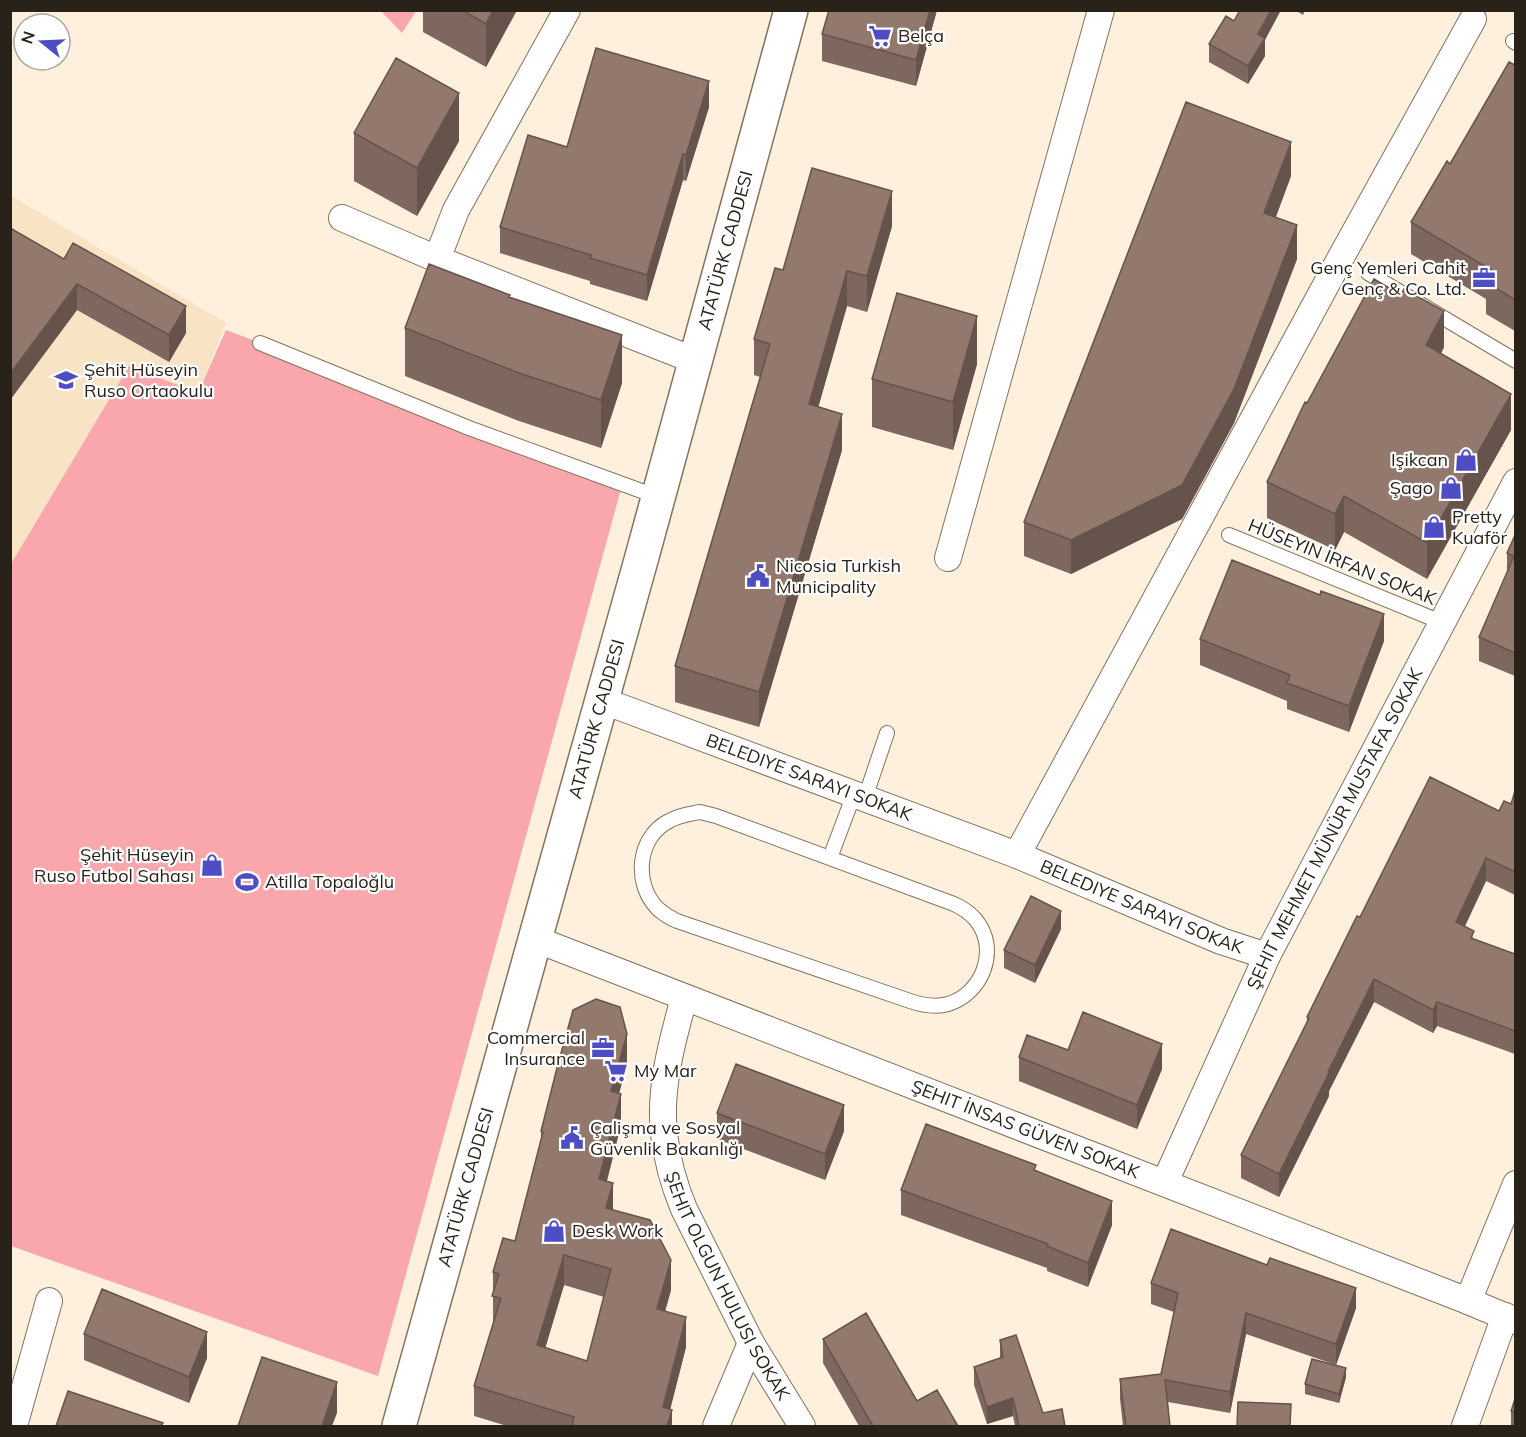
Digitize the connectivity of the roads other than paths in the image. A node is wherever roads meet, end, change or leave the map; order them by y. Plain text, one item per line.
1 (567, 10) edge
2 (791, 10) edge
3 (1101, 10) edge
4 (1473, 19) dead end
5 (342, 218) dead end
6 (437, 259) junction
7 (1368, 273) dead end
8 (260, 343) dead end
9 (1515, 361) edge
10 (696, 362) junction
11 (1515, 482) edge
12 (658, 497) junction
13 (1229, 535) dead end
14 (948, 558) dead end
15 (1441, 622) junction
16 (601, 700) junction
17 (886, 733) dead end
18 (859, 796) junction
19 (1017, 855) junction
20 (830, 858) junction
21 (535, 939) junction
22 (1267, 956) junction
23 (684, 998) junction
24 (1165, 1182) junction
25 (1515, 1184) edge
26 (49, 1301) dead end
27 (1468, 1301) junction
28 (1510, 1319) edge
29 (751, 1342) junction
30 (14, 1426) edge
31 (399, 1426) edge
32 (716, 1426) edge
33 (802, 1426) edge
34 (1466, 1426) edge

1 - 6 street
2 - 10 main road, ATATÜRK CADDESI
3 - 14 street
4 - 19 street
5 - 6 street
6 - 10 street
7 - 9 lane
8 - 12 lane
10 - 12 main road, ATATÜRK CADDESI
11 - 15 street, ŞEHIT MEHMET MÜNÜR MUSTAFA SOKAK
12 - 16 main road, ATATÜRK CADDESI
13 - 15 lane, HÜSEYIN İRFAN SOKAK
15 - 22 street, ŞEHIT MEHMET MÜNÜR MUSTAFA SOKAK
16 - 18 street
16 - 21 main road, ATATÜRK CADDESI
17 - 18 lane
18 - 19 street
18 - 20 lane
19 - 22 street
20 - 20 lane
21 - 23 street, ŞEHIT İNSAS GÜVEN SOKAK
21 - 31 main road, ATATÜRK CADDESI
22 - 24 street, ŞEHIT MEHMET MÜNÜR MUSTAFA SOKAK
23 - 24 street, ŞEHIT İNSAS GÜVEN SOKAK
23 - 29 street, ŞEHIT OLGUN HULUSI SOKAK
24 - 27 street, ŞEHIT İNSAS GÜVEN SOKAK
25 - 27 street
26 - 30 street
27 - 28 street, ŞEHIT İNSAS GÜVEN SOKAK
28 - 34 street
29 - 32 street
29 - 33 street, ŞEHIT OLGUN HULUSI SOKAK

